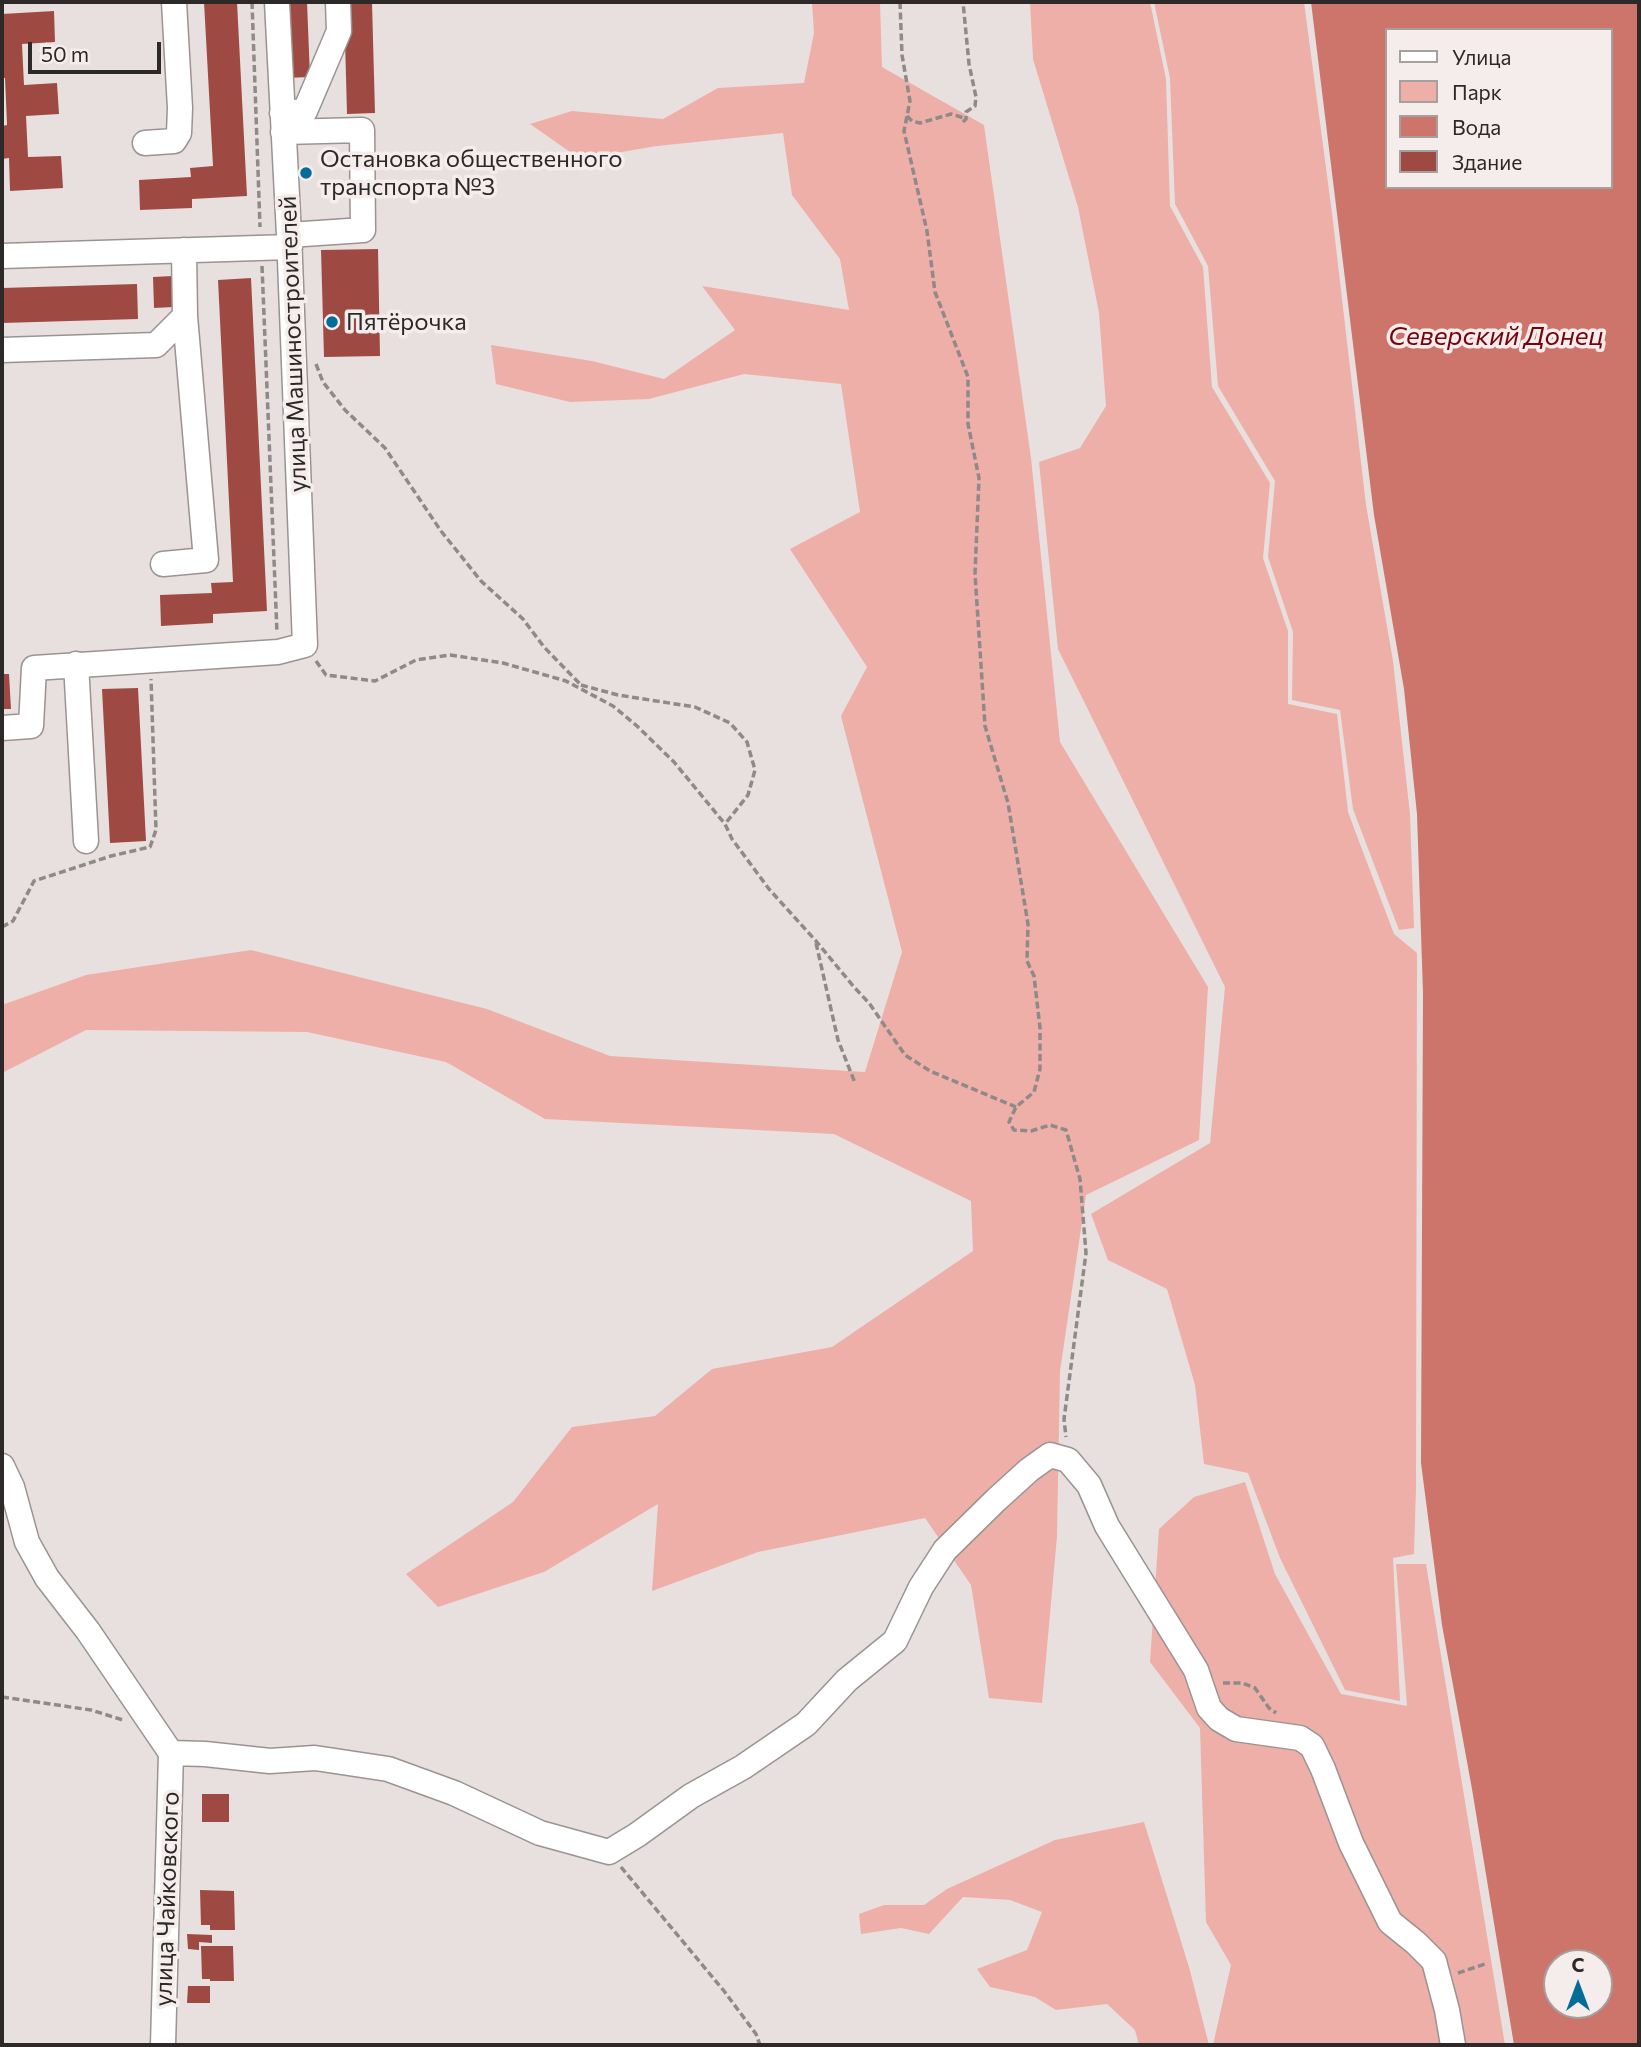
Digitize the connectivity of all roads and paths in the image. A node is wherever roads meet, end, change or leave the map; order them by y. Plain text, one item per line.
1 (174, 2) edge
2 (252, 2) edge
3 (277, 2) edge
4 (338, 2) edge
5 (900, 2) edge
6 (963, 2) edge
7 (907, 116) junction
8 (282, 123) junction
9 (145, 143) dead end
10 (289, 241) junction
11 (261, 248) junction
12 (184, 250) junction
13 (2, 256) edge
14 (185, 316) junction
15 (2, 350) edge
16 (315, 361) dead end
17 (163, 564) dead end
18 (305, 645) junction
19 (278, 652) junction
20 (150, 661) junction
21 (76, 664) junction
22 (566, 681) junction
23 (580, 685) junction
24 (2, 728) edge
25 (725, 824) junction
26 (86, 841) dead end
27 (2, 926) edge
28 (816, 941) junction
29 (855, 1083) dead end
30 (1016, 1107) junction
31 (1068, 1460) junction
32 (2, 1466) edge
33 (1196, 1670) junction
34 (2, 1697) edge
35 (1278, 1714) dead end
36 (155, 1730) junction
37 (171, 1753) junction
38 (609, 1852) junction
39 (1485, 1964) dead end
40 (1439, 1980) junction
41 (163, 2045) edge
42 (760, 2045) edge
43 (1453, 2045) edge

1 - 9 street
2 - 11 path
3 - 8 street, улица Машиностроителей
4 - 8 street
5 - 7 path
6 - 7 path
7 - 30 path
8 - 10 street, улица Машиностроителей
8 - 10 street
10 - 11 street
10 - 18 street, улица Машиностроителей
11 - 12 street
11 - 19 path
12 - 13 street
12 - 14 street
14 - 15 street
14 - 17 street
16 - 23 path
18 - 19 street
18 - 22 path
19 - 20 street
20 - 21 street
20 - 27 path
21 - 24 street
21 - 26 street
22 - 23 path
22 - 25 path
23 - 25 path
25 - 28 path
28 - 29 path
28 - 30 path
30 - 31 path
31 - 33 street
31 - 38 street
32 - 36 street
33 - 35 path
33 - 40 street
34 - 36 path
36 - 37 street
37 - 38 street
37 - 41 street, улица Чайковского
38 - 42 path
39 - 40 path
40 - 43 street

